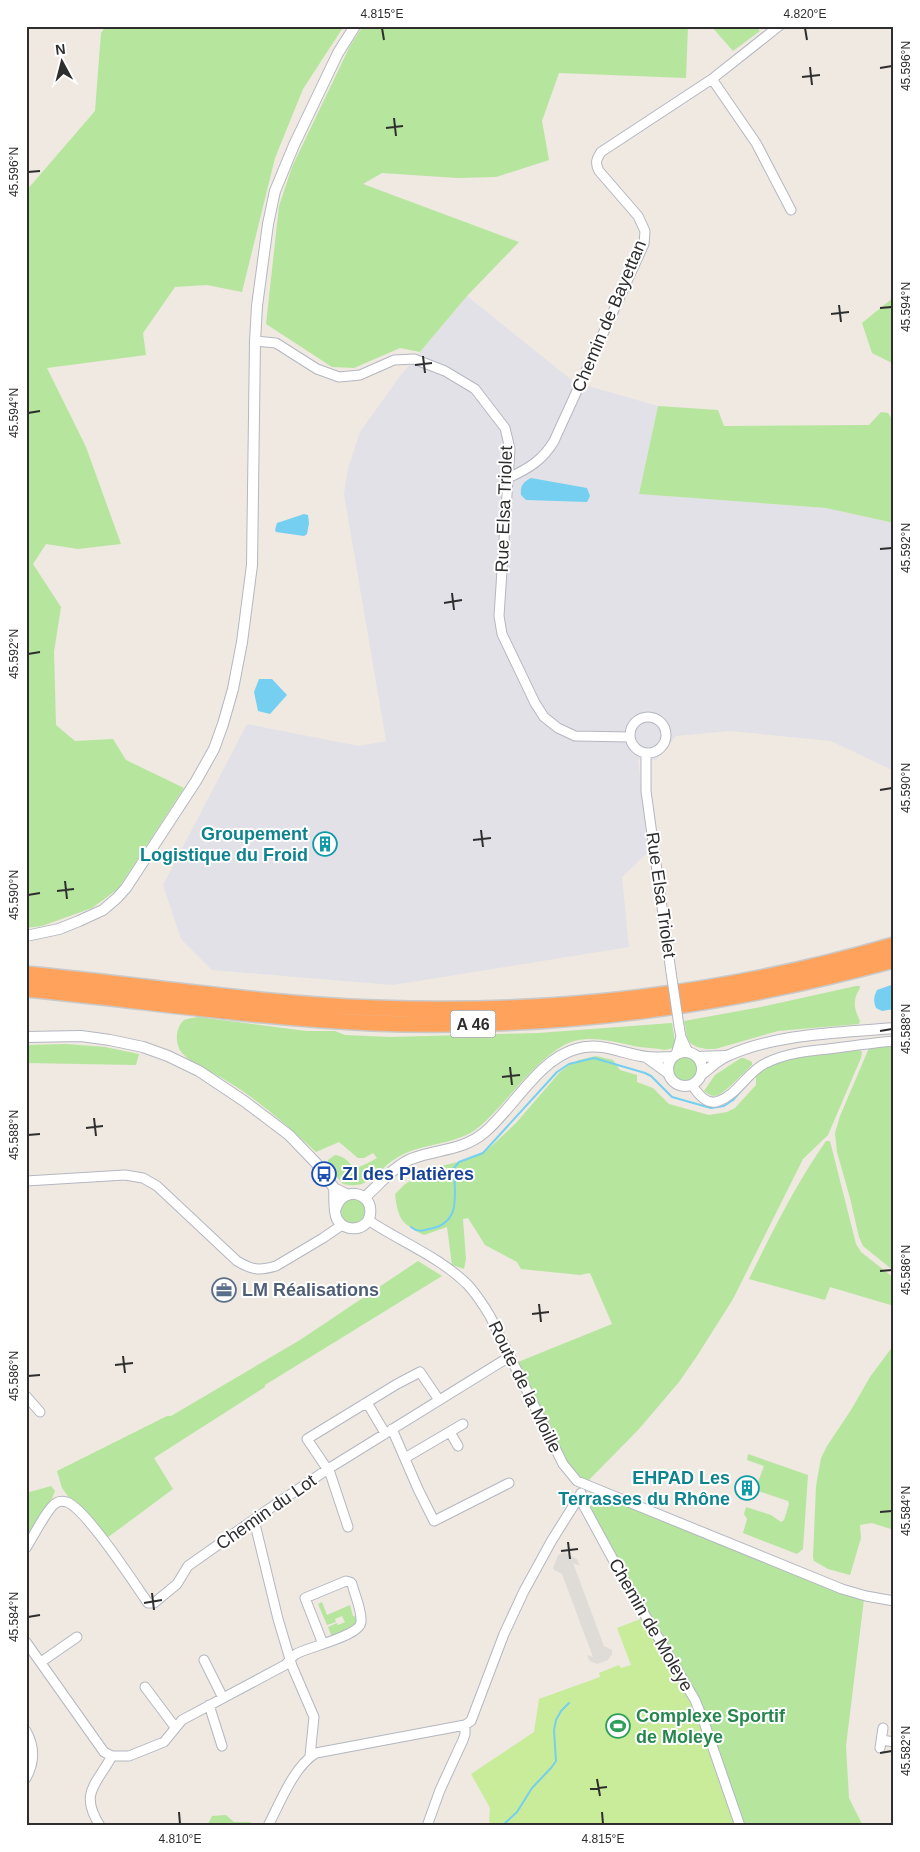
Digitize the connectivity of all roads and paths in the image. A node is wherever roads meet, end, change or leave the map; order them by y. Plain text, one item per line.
1 (355, 26) edge
2 (778, 26) edge
3 (712, 80) junction
4 (791, 210) dead end
5 (255, 341) junction
6 (508, 478) junction
7 (630, 737) junction
8 (646, 753) junction
9 (26, 936) edge
10 (894, 945) edge
11 (894, 960) edge
12 (894, 969) edge
13 (851, 972) junction
14 (26, 974) edge
15 (26, 989) edge
16 (894, 1028) edge
17 (26, 1037) edge
18 (680, 1037) junction
19 (894, 1040) edge
20 (693, 1055) junction
21 (675, 1056) junction
22 (725, 1056) junction
23 (646, 1057) junction
24 (668, 1073) junction
25 (702, 1074) junction
26 (692, 1085) junction
27 (26, 1181) edge
28 (334, 1188) junction
29 (348, 1194) junction
30 (364, 1198) junction
31 (336, 1208) junction
32 (368, 1220) junction
33 (342, 1225) junction
34 (510, 1357) junction
35 (26, 1396) edge
36 (439, 1400) junction
37 (364, 1404) junction
38 (40, 1412) dead end
39 (463, 1424) dead end
40 (389, 1431) junction
41 (450, 1432) junction
42 (458, 1446) dead end
43 (405, 1458) junction
44 (328, 1469) junction
45 (510, 1483) dead end
46 (584, 1485) junction
47 (579, 1497) junction
48 (254, 1520) junction
49 (348, 1527) dead end
50 (26, 1548) edge
51 (894, 1601) edge
52 (77, 1637) dead end
53 (26, 1642) edge
54 (323, 1644) junction
55 (204, 1660) dead end
56 (291, 1660) junction
57 (41, 1662) junction
58 (145, 1687) dead end
59 (223, 1698) junction
60 (209, 1705) junction
61 (465, 1725) junction
62 (175, 1728) junction
63 (883, 1728) dead end
64 (26, 1731) edge
65 (894, 1742) edge
66 (222, 1746) dead end
67 (112, 1756) junction
68 (310, 1756) junction
69 (26, 1778) edge
70 (100, 1826) edge
71 (268, 1826) edge
72 (427, 1826) edge
73 (740, 1826) edge

1 - 5 street
2 - 3 street, Chemin de Bayettan
3 - 4 street
3 - 6 street, Chemin de Bayettan
5 - 6 street, Rue Elsa Triolet
5 - 9 street
6 - 7 street, Rue Elsa Triolet
7 - 8 street
7 - 8 street
8 - 18 street, Rue Elsa Triolet, bridge
10 - 14 highway, A 46
11 - 13 highway, A 46
12 - 13 highway
13 - 15 highway, A 46
16 - 22 street
17 - 28 street
18 - 20 street, Rue Elsa Triolet
18 - 21 street, Rue Elsa Triolet
19 - 26 street
20 - 21 street
20 - 22 street
20 - 25 street
21 - 23 street
21 - 24 street
22 - 25 street
23 - 24 street
23 - 30 street
24 - 26 street
25 - 26 street
27 - 33 street
28 - 29 street
28 - 31 street
29 - 30 street
29 - 31 street
30 - 32 street
31 - 33 street
32 - 33 street
32 - 34 street, Route de la Moille
34 - 36 street, Chemin du Lot
34 - 46 street, Route de la Moille
35 - 38 street
36 - 37 street
36 - 40 street, Chemin du Lot
37 - 40 street
37 - 44 street
39 - 41 street
40 - 43 street
40 - 44 street, Chemin du Lot
41 - 42 street
41 - 43 street
43 - 45 street
44 - 48 street, Chemin du Lot
44 - 49 street
46 - 47 street
46 - 51 street, Route de la Moille
47 - 61 street
47 - 73 street, Chemin de Moleye
48 - 50 street, Chemin du Lot
48 - 56 street
52 - 57 street
53 - 57 street
54 - 54 street
54 - 56 street
55 - 59 street
56 - 59 street
56 - 68 street
57 - 67 street
58 - 62 street
59 - 60 street
60 - 62 street
60 - 66 street
61 - 68 street
61 - 72 street
62 - 67 street
63 - 65 street
64 - 69 street
67 - 70 street
68 - 71 street

